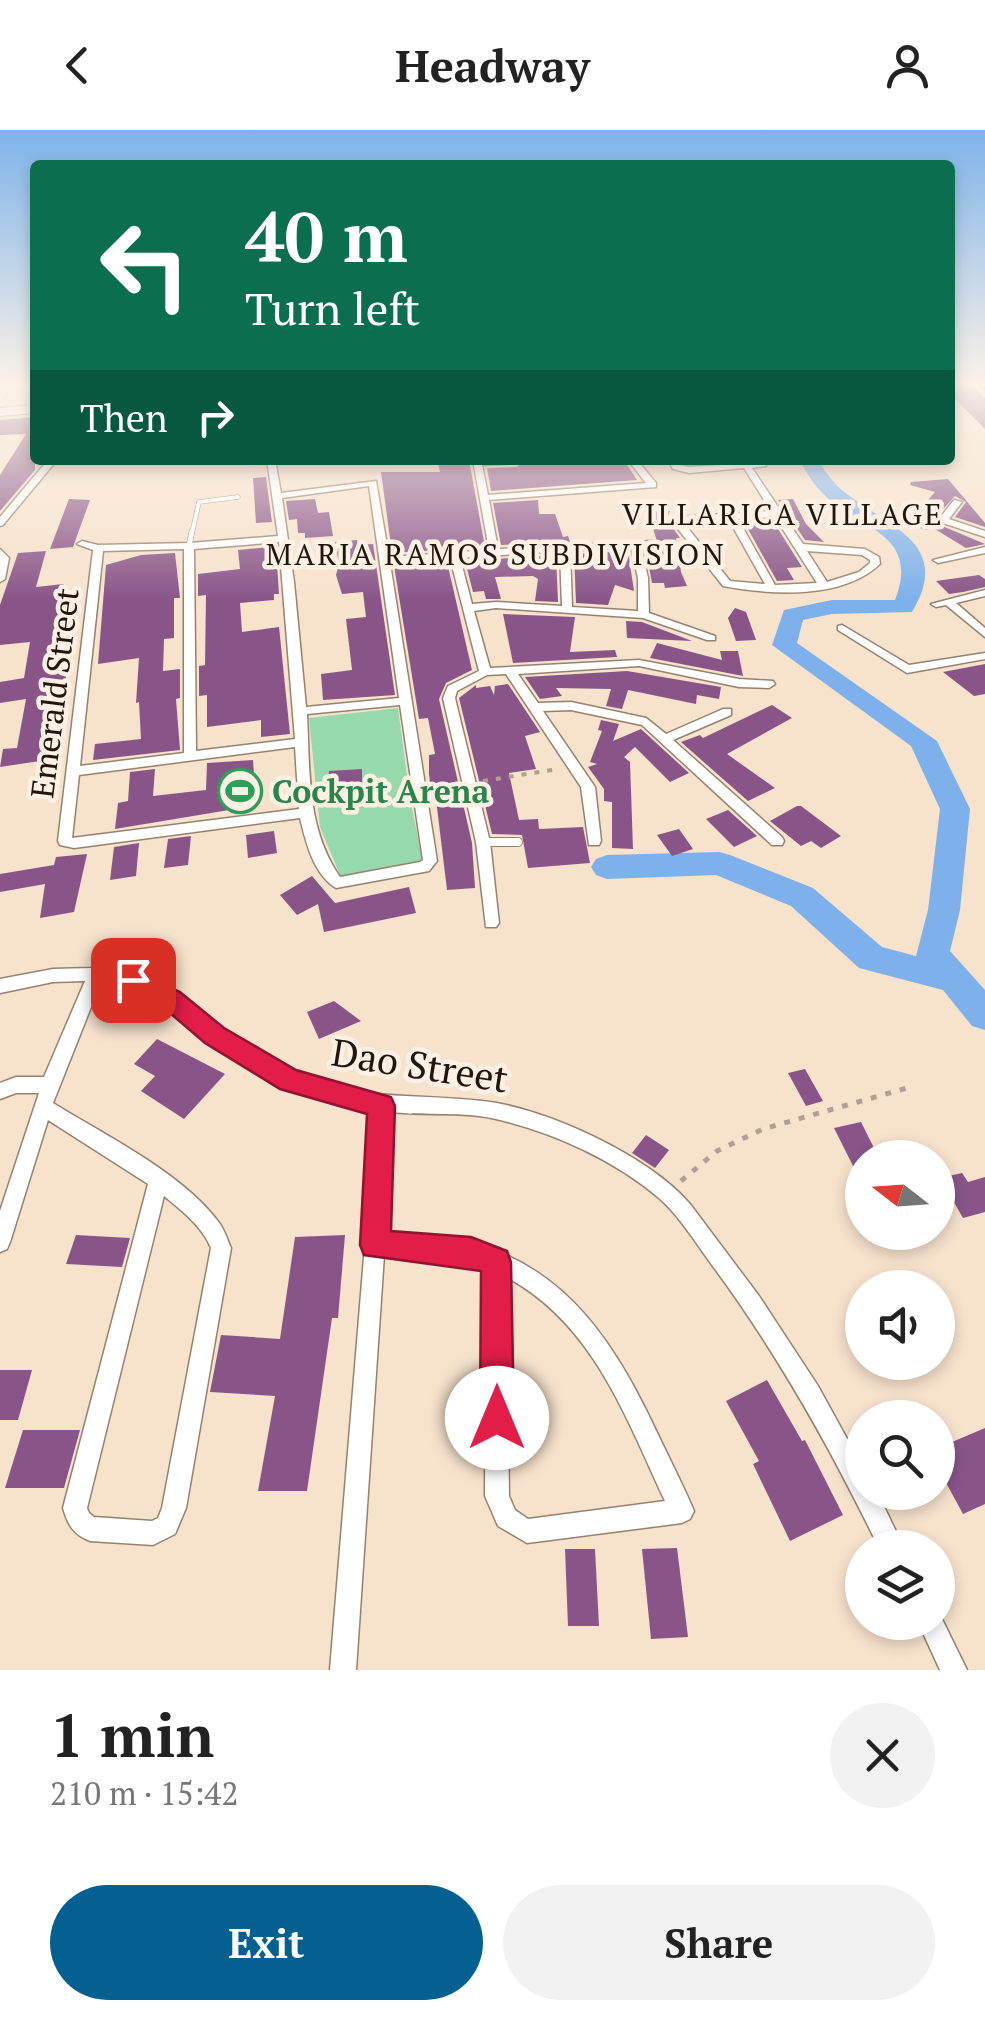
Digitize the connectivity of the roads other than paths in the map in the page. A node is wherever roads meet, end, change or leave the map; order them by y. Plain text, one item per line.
1 (47, 465) edge
2 (272, 465) edge
3 (478, 465) edge
4 (636, 465) edge
5 (676, 465) edge
6 (712, 465) edge
7 (746, 465) edge
8 (278, 496) junction
9 (238, 497) dead end
10 (485, 498) junction
11 (957, 502) dead end
12 (6, 511) edge
13 (775, 514) junction
14 (732, 516) junction
15 (0, 523) edge
16 (985, 534) edge
17 (283, 540) junction
18 (650, 543) dead end
19 (82, 544) dead end
20 (634, 544) junction
21 (189, 546) junction
22 (98, 548) junction
23 (565, 548) junction
24 (798, 548) junction
25 (985, 550) edge
26 (0, 552) edge
27 (494, 552) junction
28 (454, 555) junction
29 (384, 560) junction
30 (938, 560) dead end
31 (0, 579) edge
32 (824, 585) junction
33 (772, 588) junction
34 (985, 594) edge
35 (469, 608) junction
36 (567, 608) junction
37 (644, 615) junction
38 (842, 628) dead end
39 (985, 634) edge
40 (710, 638) dead end
41 (985, 656) edge
42 (485, 672) junction
43 (510, 672) junction
44 (769, 684) dead end
45 (406, 701) junction
46 (535, 706) junction
47 (300, 710) junction
48 (728, 712) dead end
49 (667, 738) junction
50 (301, 742) junction
51 (190, 758) junction
52 (74, 772) junction
53 (304, 813) junction
54 (594, 841) dead end
55 (777, 841) dead end
56 (482, 842) junction
57 (518, 842) dead end
58 (491, 924) dead end
59 (97, 972) junction
60 (0, 986) edge
61 (50, 1085) junction
62 (0, 1091) edge
63 (381, 1106) junction
64 (45, 1108) junction
65 (158, 1180) junction
66 (0, 1242) edge
67 (375, 1245) junction
68 (496, 1262) junction
69 (845, 1458) edge
70 (939, 1640) edge
71 (342, 1670) edge
72 (954, 1670) edge

1 - 12 street
2 - 8 street
3 - 10 street
4 - 10 street
5 - 6 street
7 - 13 street
8 - 17 street
8 - 29 street
9 - 21 lane
10 - 27 street
11 - 16 street
12 - 15 street
13 - 14 street
13 - 24 street
14 - 33 street
14 - 33 street
17 - 21 street
17 - 47 street
18 - 20 street
19 - 22 street
20 - 23 street
20 - 37 street
21 - 22 street
21 - 51 street
22 - 52 street, Emerald Street
23 - 27 street
23 - 36 street
24 - 32 street
24 - 32 street
25 - 30 street
26 - 31 street
27 - 28 street
28 - 29 street
28 - 35 street
29 - 45 street
32 - 33 street
34 - 39 street
35 - 36 street
35 - 42 street
36 - 37 street
37 - 40 street
38 - 41 street
42 - 43 street
42 - 56 street
43 - 44 street
43 - 46 street
45 - 47 street
45 - 53 street
46 - 49 street
46 - 54 street
47 - 50 street
48 - 49 street
49 - 55 street
50 - 51 street
50 - 53 street
51 - 52 street
52 - 53 street, Emerald Street
56 - 57 lane
56 - 58 street
59 - 60 street, Dao Street
59 - 61 street
59 - 63 street, Dao Street
61 - 62 street
61 - 64 street
63 - 67 street
63 - 69 street, Dao Street
64 - 65 street
64 - 66 street
65 - 65 street
67 - 68 street
67 - 71 street
68 - 68 street
70 - 72 street

